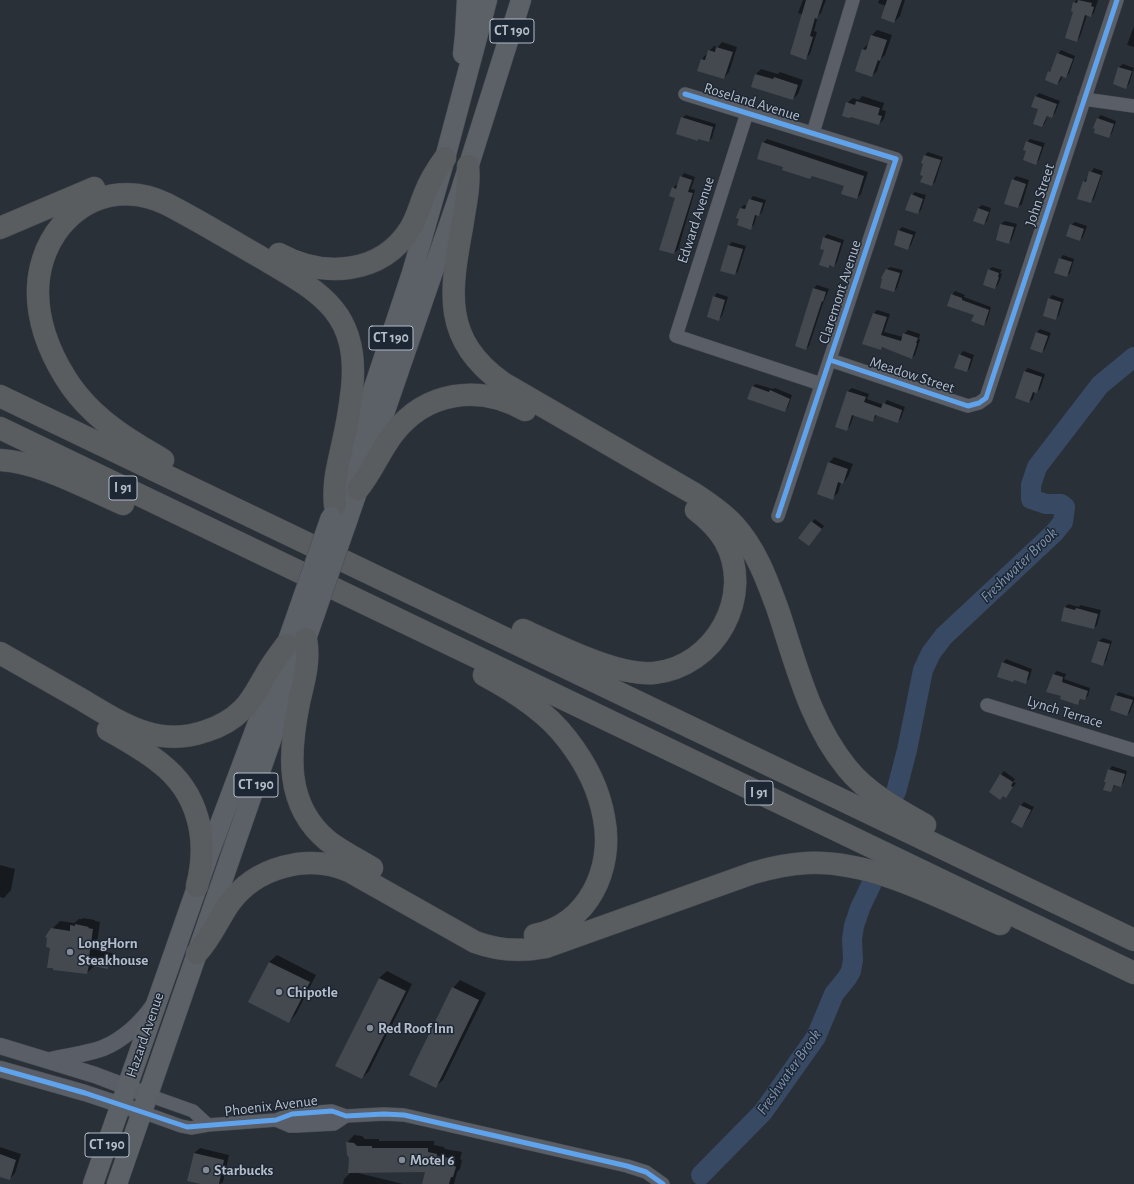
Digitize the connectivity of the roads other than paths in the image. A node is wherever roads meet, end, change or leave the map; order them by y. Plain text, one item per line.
1 (467, 0) edge
2 (487, 0) edge
3 (521, 0) edge
4 (536, 0) edge
5 (853, 0) edge
6 (1117, 0) edge
7 (502, 63) junction
8 (685, 94) dead end
9 (462, 95) junction
10 (1084, 99) junction
11 (1134, 106) edge
12 (747, 113) junction
13 (813, 133) junction
14 (445, 158) junction
15 (468, 166) junction
16 (0, 228) edge
17 (830, 360) junction
18 (821, 384) junction
19 (0, 396) edge
20 (986, 398) joint
21 (0, 428) edge
22 (0, 460) edge
23 (187, 486) junction
24 (358, 489) junction
25 (337, 515) junction
26 (778, 516) dead end
27 (246, 548) junction
28 (411, 592) junction
29 (418, 629) junction
30 (296, 642) junction
31 (0, 652) edge
32 (0, 668) edge
33 (987, 705) dead end
34 (1134, 750) edge
35 (968, 861) junction
36 (197, 886) junction
37 (1134, 940) edge
38 (198, 953) junction
39 (1101, 957) junction
40 (1134, 973) edge
41 (158, 998) junction
42 (0, 1046) edge
43 (49, 1060) junction
44 (0, 1069) edge
45 (124, 1096) junction
46 (145, 1104) junction
47 (208, 1125) junction
48 (93, 1184) edge
49 (117, 1184) edge
50 (663, 1184) edge

1 - 9 main road
2 - 9 main road, CT 190
3 - 7 main road, CT 190
4 - 7 main road
5 - 13 street
6 - 10 street, John Street
7 - 15 main road, CT 190
8 - 12 street, Roseland Avenue
9 - 14 main road, CT 190
10 - 11 street
10 - 20 street, John Street
12 - 13 street, Roseland Avenue
12 - 18 street, Edward Avenue
13 - 17 street, Claremont Avenue
14 - 16 highway
14 - 25 main road, CT 190
15 - 24 main road, CT 190
15 - 35 highway
17 - 18 street, Claremont Avenue
17 - 20 street, Meadow Street
18 - 26 street, Claremont Avenue
19 - 23 highway, I 91
21 - 27 highway, I 91
22 - 27 highway
23 - 25 highway
23 - 28 highway, I 91
24 - 25 main road, CT 190
24 - 28 highway
25 - 30 main road, CT 190, bridge
27 - 29 highway, I 91
28 - 35 highway, I 91
29 - 30 highway
29 - 39 highway, I 91
30 - 31 highway
30 - 36 main road, CT 190
30 - 38 main road, CT 190
32 - 36 highway
33 - 34 street, Lynch Terrace
35 - 37 highway, I 91
36 - 41 main road, Hazard Avenue / CT 190
38 - 39 highway
38 - 46 main road, Hazard Avenue / CT 190
39 - 40 highway, I 91
41 - 43 street
41 - 45 main road, Hazard Avenue / CT 190
42 - 43 street, Phoenix Avenue
43 - 45 street, Phoenix Avenue
44 - 45 street, Phoenix Avenue
45 - 46 street, Phoenix Avenue
45 - 48 main road, Hazard Avenue / CT 190
46 - 47 street, Phoenix Avenue
46 - 47 street, Phoenix Avenue
46 - 49 main road, Hazard Avenue / CT 190
47 - 50 street, Phoenix Avenue

